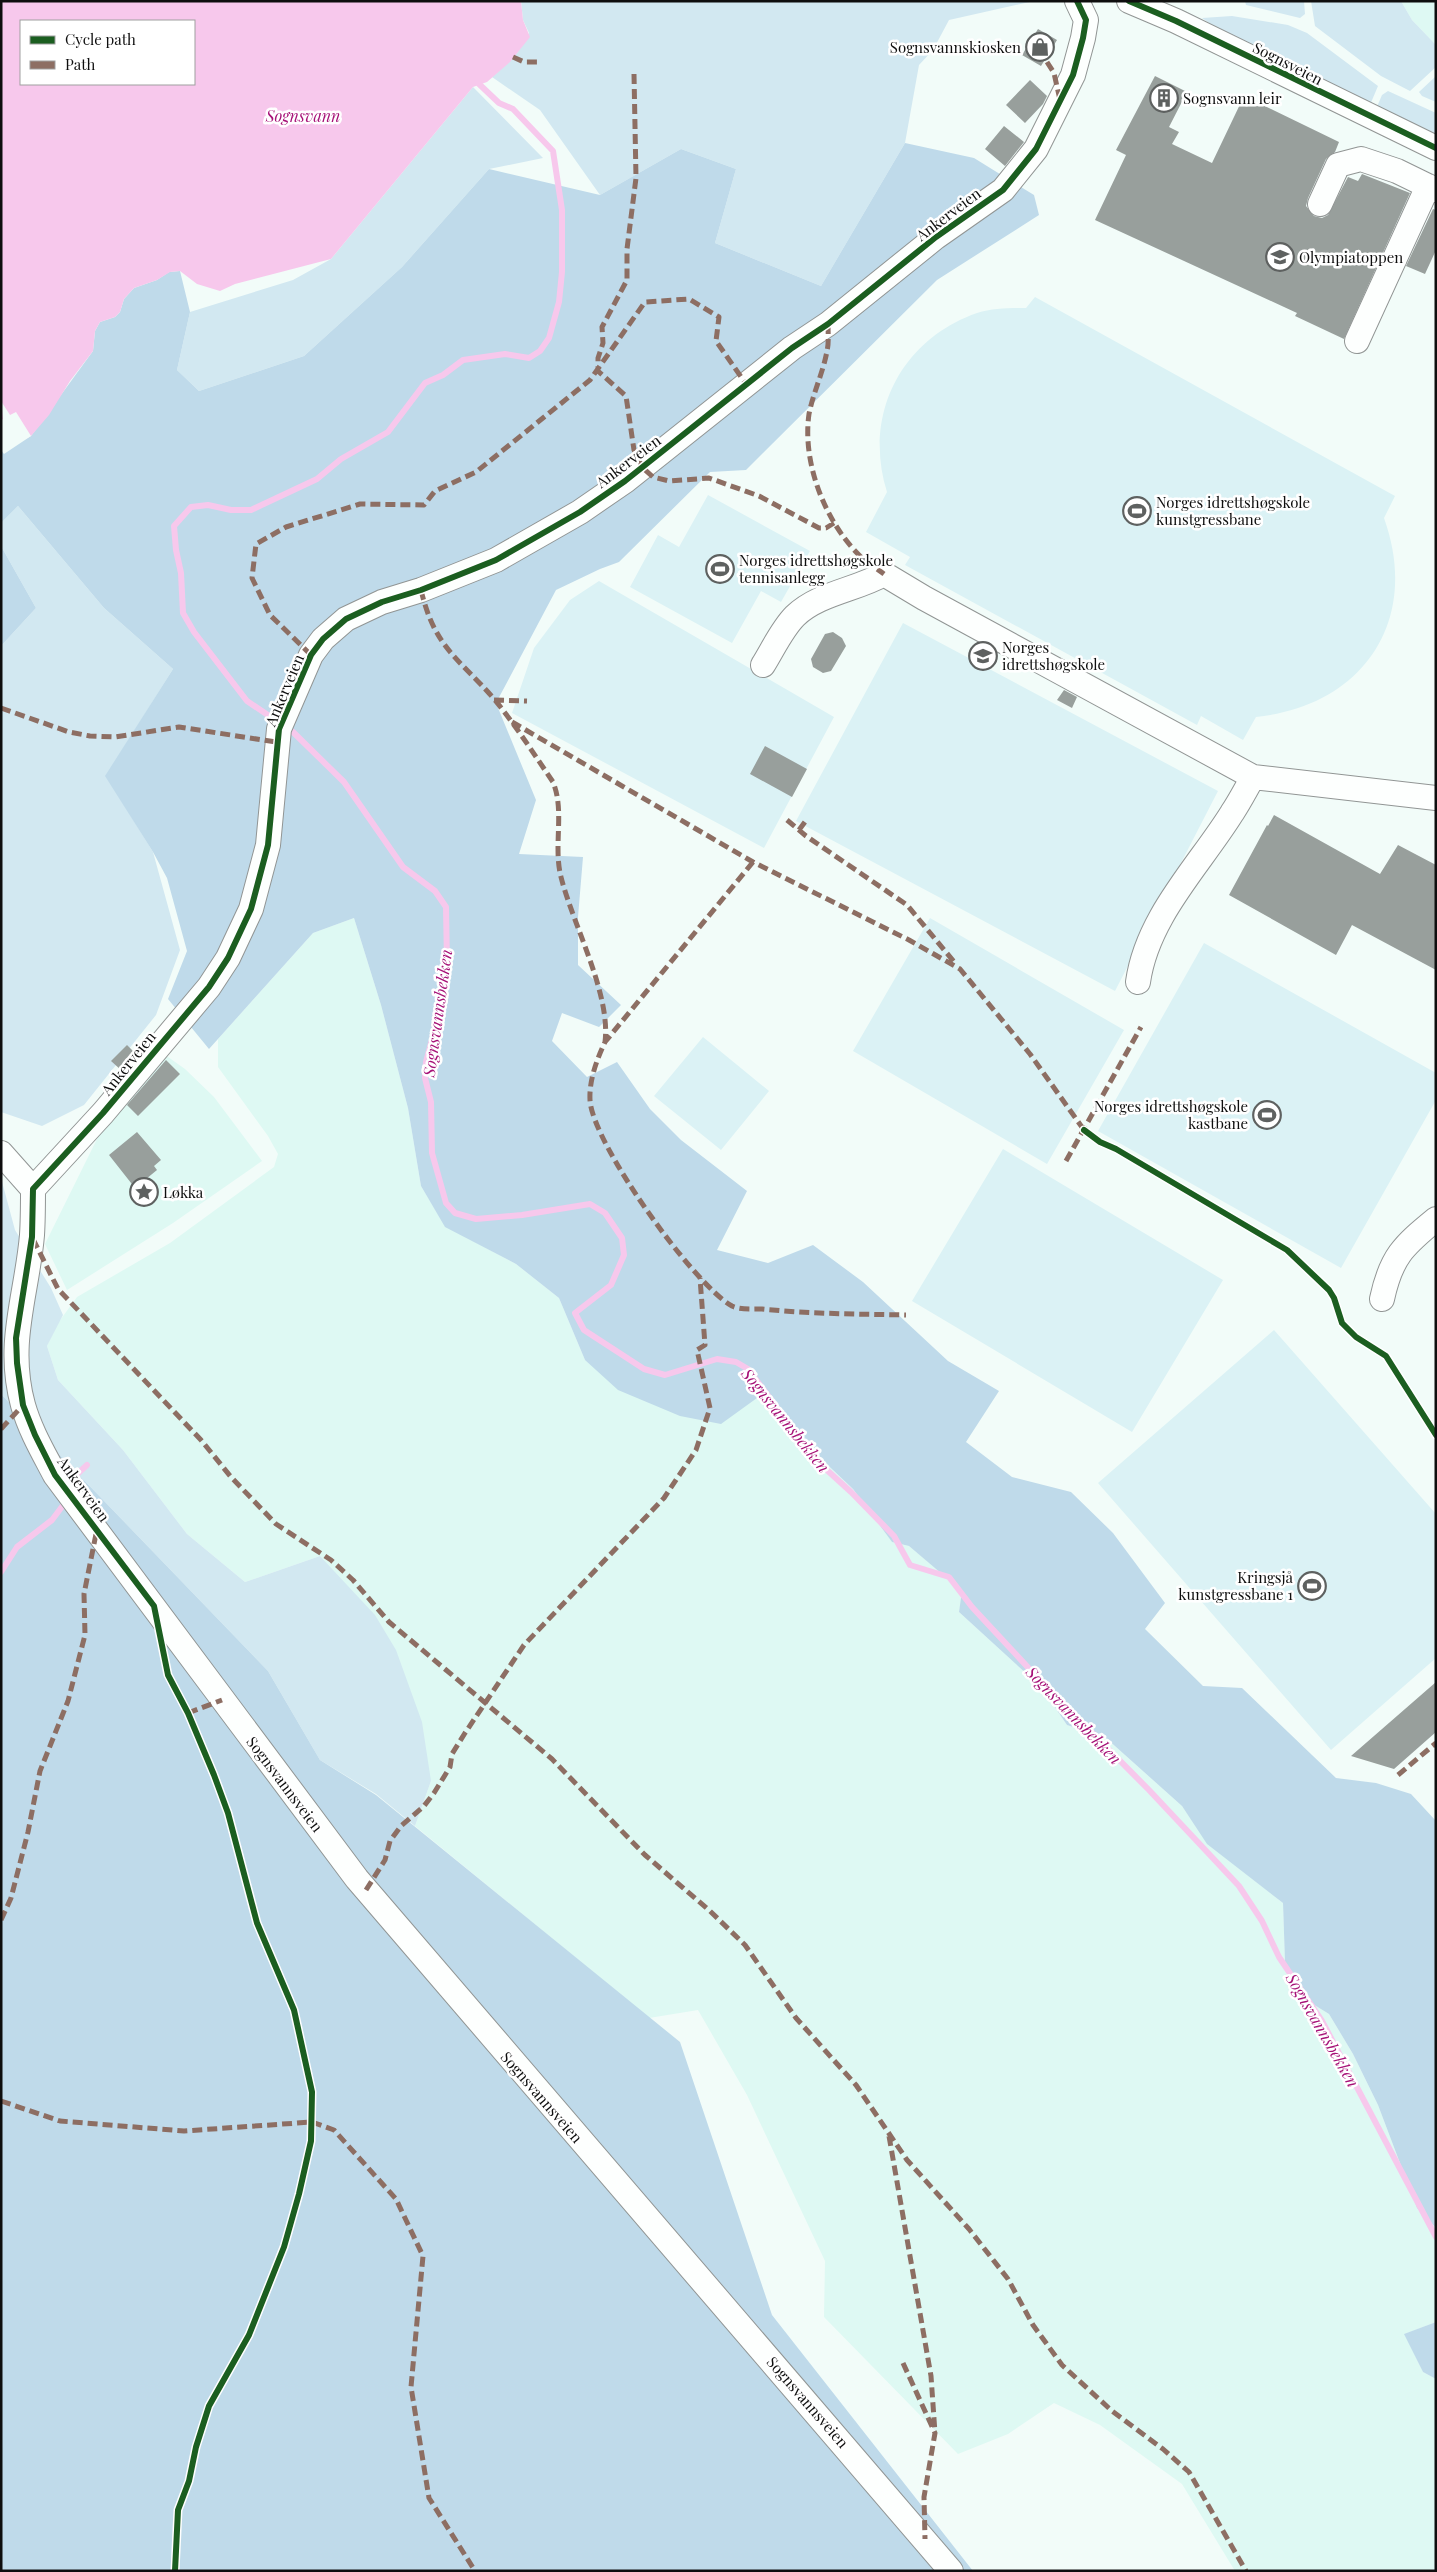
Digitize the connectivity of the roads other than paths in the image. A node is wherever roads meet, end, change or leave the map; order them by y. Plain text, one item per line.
1 (1077, 1) edge
2 (1129, 1) edge
3 (1436, 148) edge
4 (1432, 188) edge
5 (1320, 204) dead end
6 (1357, 341) dead end
7 (763, 665) dead end
8 (1253, 777) junction
9 (1436, 798) edge
10 (1138, 982) dead end
11 (1, 1153) edge
12 (34, 1189) junction
13 (1436, 1219) edge
14 (1382, 1299) dead end
15 (154, 1606) joint
16 (951, 2571) edge

1 - 12 street, Ankerveien
2 - 3 street, Sognsveien
4 - 5 street
4 - 6 street
7 - 8 street
8 - 9 street
8 - 10 street
11 - 12 street
12 - 15 street, Ankerveien
13 - 14 street
15 - 16 street, Sognsvannsveien

